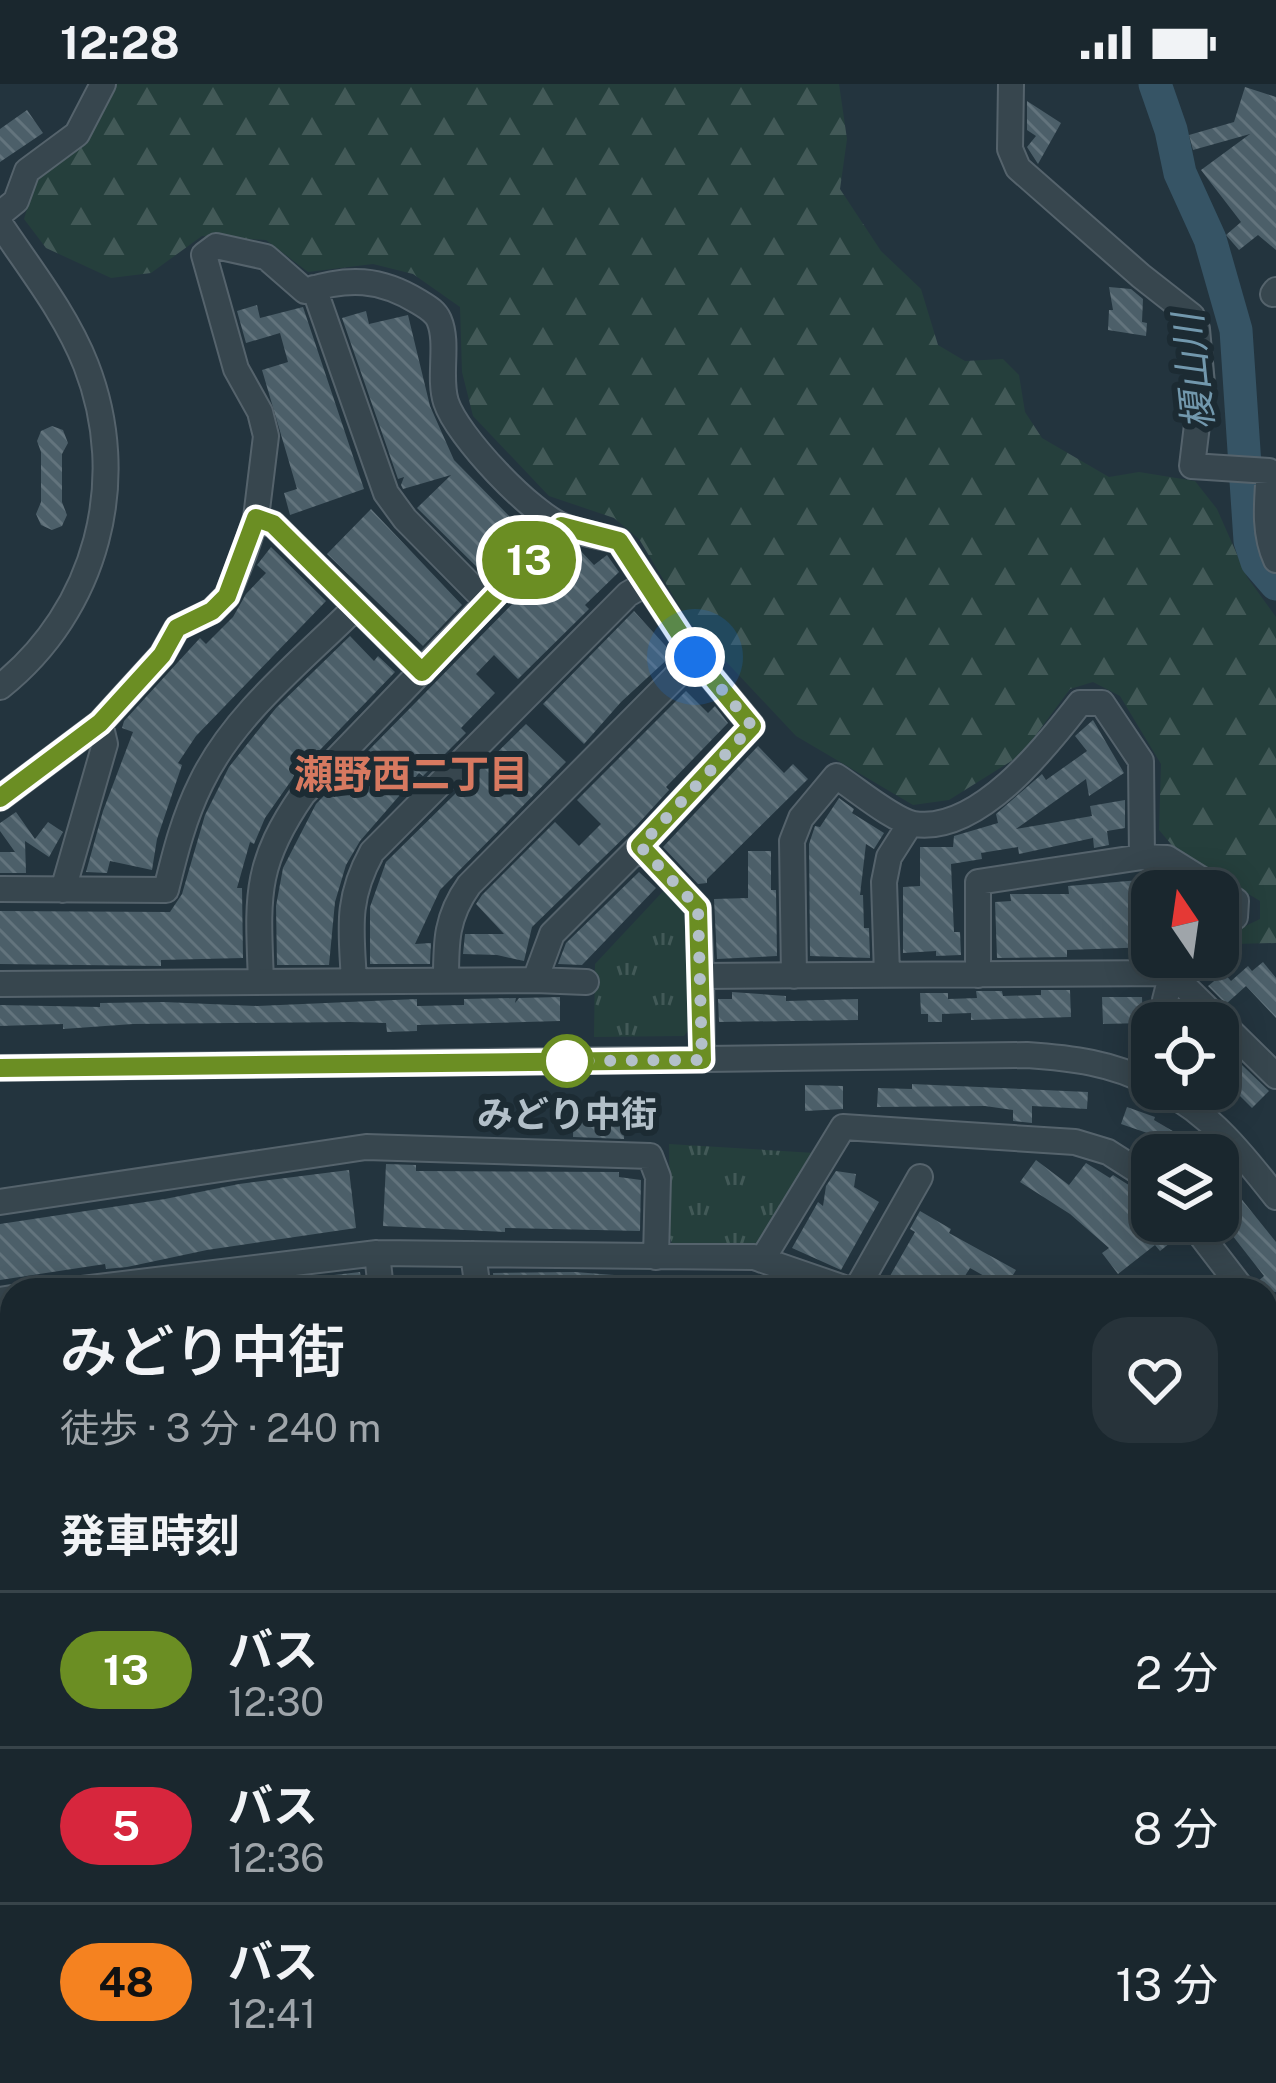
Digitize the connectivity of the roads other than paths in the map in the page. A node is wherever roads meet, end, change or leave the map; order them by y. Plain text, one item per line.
1 (103, 84) edge
2 (1011, 84) edge
3 (0, 214) edge
4 (0, 224) edge
5 (314, 289) junction
6 (256, 518) junction
7 (561, 526) junction
8 (1276, 560) edge
9 (647, 583) junction
10 (488, 602) junction
11 (356, 607) junction
12 (695, 657) junction
13 (422, 672) junction
14 (0, 687) edge
15 (100, 723) junction
16 (0, 798) edge
17 (910, 824) junction
18 (640, 846) junction
19 (1142, 857) junction
20 (1186, 870) edge
21 (0, 889) edge
22 (63, 890) junction
23 (1131, 967) edge
24 (887, 975) junction
25 (978, 975) junction
26 (701, 976) junction
27 (794, 976) junction
28 (1186, 978) edge
29 (446, 979) junction
30 (354, 980) junction
31 (535, 980) junction
32 (261, 982) junction
33 (586, 982) dead end
34 (0, 984) edge
35 (702, 1060) junction
36 (0, 1068) edge
37 (1131, 1073) edge
38 (1276, 1076) edge
39 (1196, 1110) edge
40 (1131, 1167) edge
41 (920, 1177) dead end
42 (1276, 1197) edge
43 (0, 1202) edge
44 (1206, 1242) edge
45 (376, 1253) junction
46 (473, 1254) junction
47 (656, 1257) junction
48 (763, 1260) junction
49 (172, 1278) edge
50 (379, 1278) edge
51 (476, 1278) edge
52 (817, 1278) edge
53 (860, 1278) edge
54 (1234, 1278) edge

1 - 3 street
2 - 8 street
4 - 14 street
5 - 6 street
5 - 7 street
5 - 10 street
6 - 11 street
6 - 15 street
7 - 9 street
7 - 10 street
9 - 12 street
9 - 30 street
10 - 13 street
11 - 13 street
11 - 22 street
12 - 18 street
12 - 29 street
13 - 32 street
15 - 16 street
15 - 22 street
17 - 19 street
17 - 24 street
17 - 27 street
18 - 26 street
18 - 31 street
19 - 20 street
19 - 25 street
21 - 22 street
23 - 25 street
24 - 25 street
24 - 27 street
26 - 27 street
26 - 35 street
28 - 38 street
29 - 30 street
29 - 31 street
30 - 32 street
31 - 33 street
32 - 34 street
35 - 36 street
35 - 37 street
39 - 42 street
40 - 48 street
41 - 53 street
43 - 47 street
44 - 54 street
45 - 46 street
45 - 49 street
45 - 50 street
46 - 47 street
46 - 51 street
47 - 48 street
48 - 52 street

